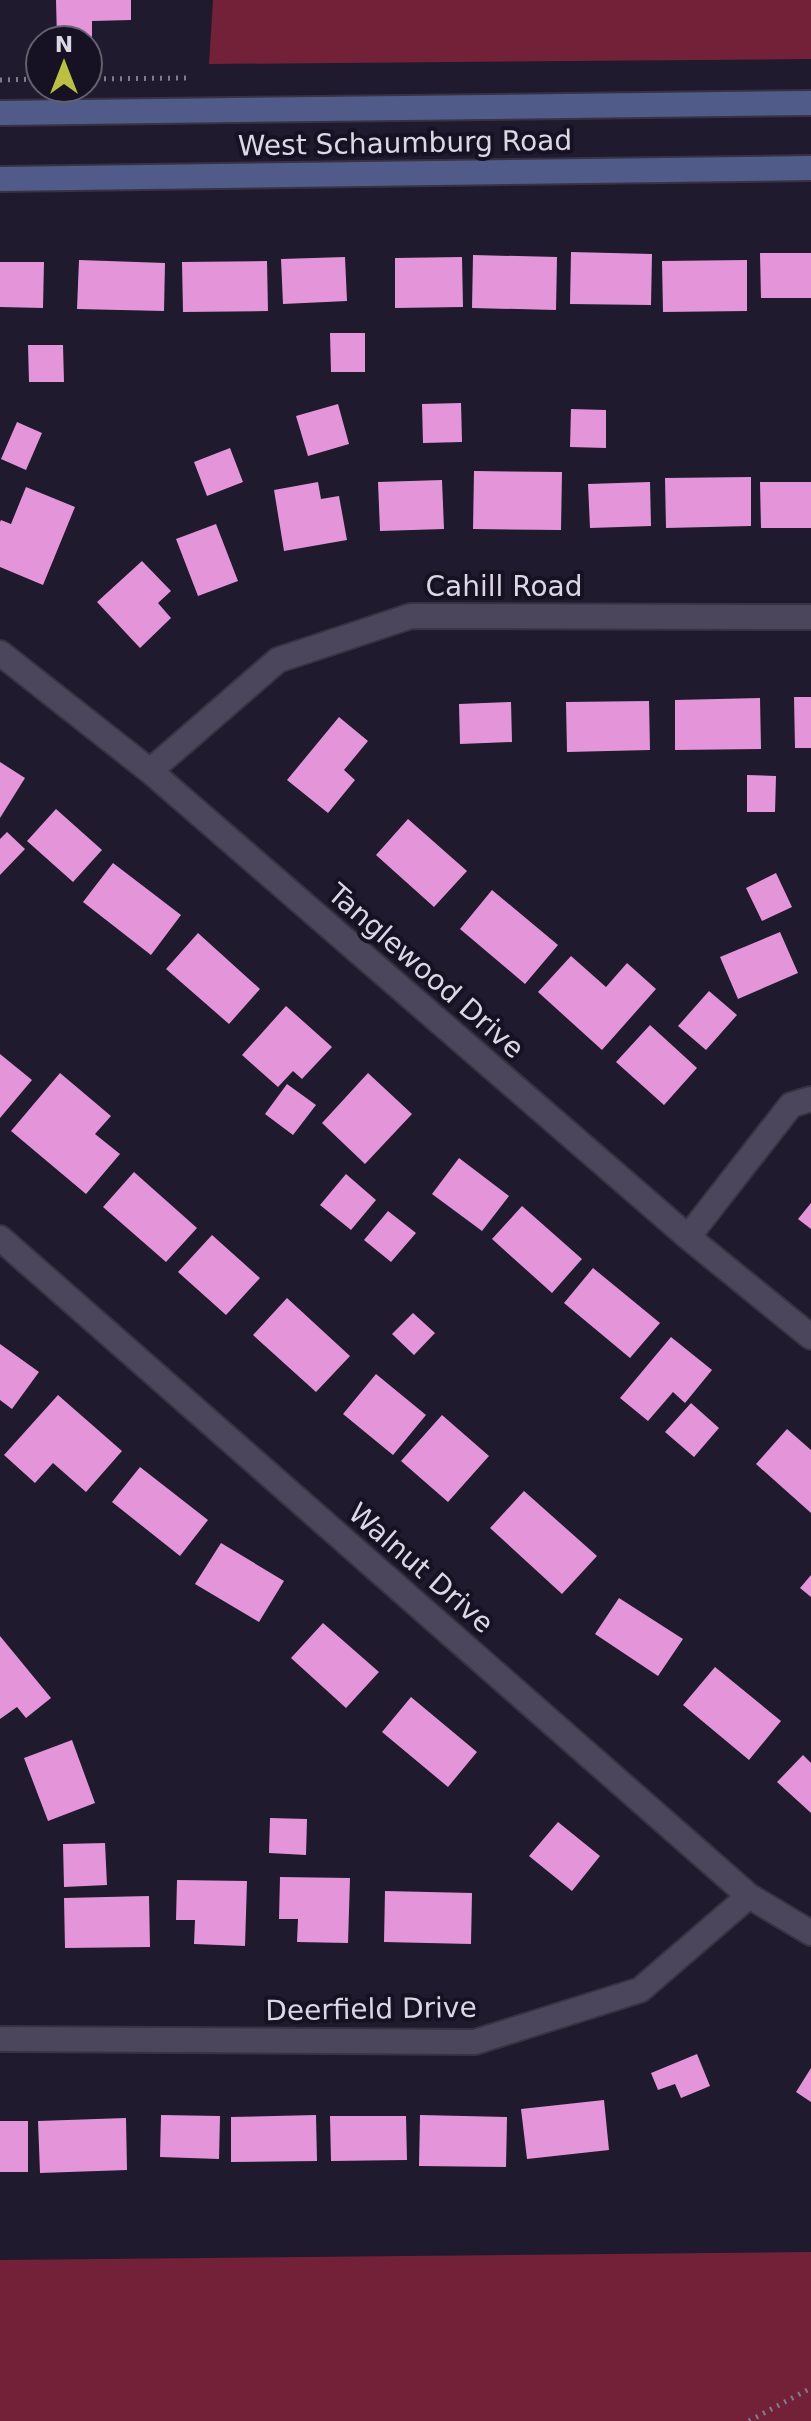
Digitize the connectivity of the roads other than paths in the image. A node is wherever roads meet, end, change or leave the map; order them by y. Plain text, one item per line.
1 (811, 103) edge
2 (0, 113) edge
3 (811, 168) edge
4 (0, 179) edge
5 (811, 617) edge
6 (0, 653) edge
7 (150, 771) junction
8 (811, 1099) edge
9 (688, 1237) junction
10 (0, 1238) edge
11 (811, 1337) edge
12 (749, 1896) junction
13 (811, 1933) edge
14 (0, 2039) edge

1 - 2 main road, West Schaumburg Road
3 - 4 main road, West Schaumburg Road
5 - 7 street, Cahill Road
6 - 7 street, Tanglewood Drive
7 - 9 street, Tanglewood Drive
8 - 9 street
9 - 11 street, Tanglewood Drive
10 - 12 street, Walnut Drive
12 - 13 street, Walnut Drive
12 - 14 street, Deerfield Drive

